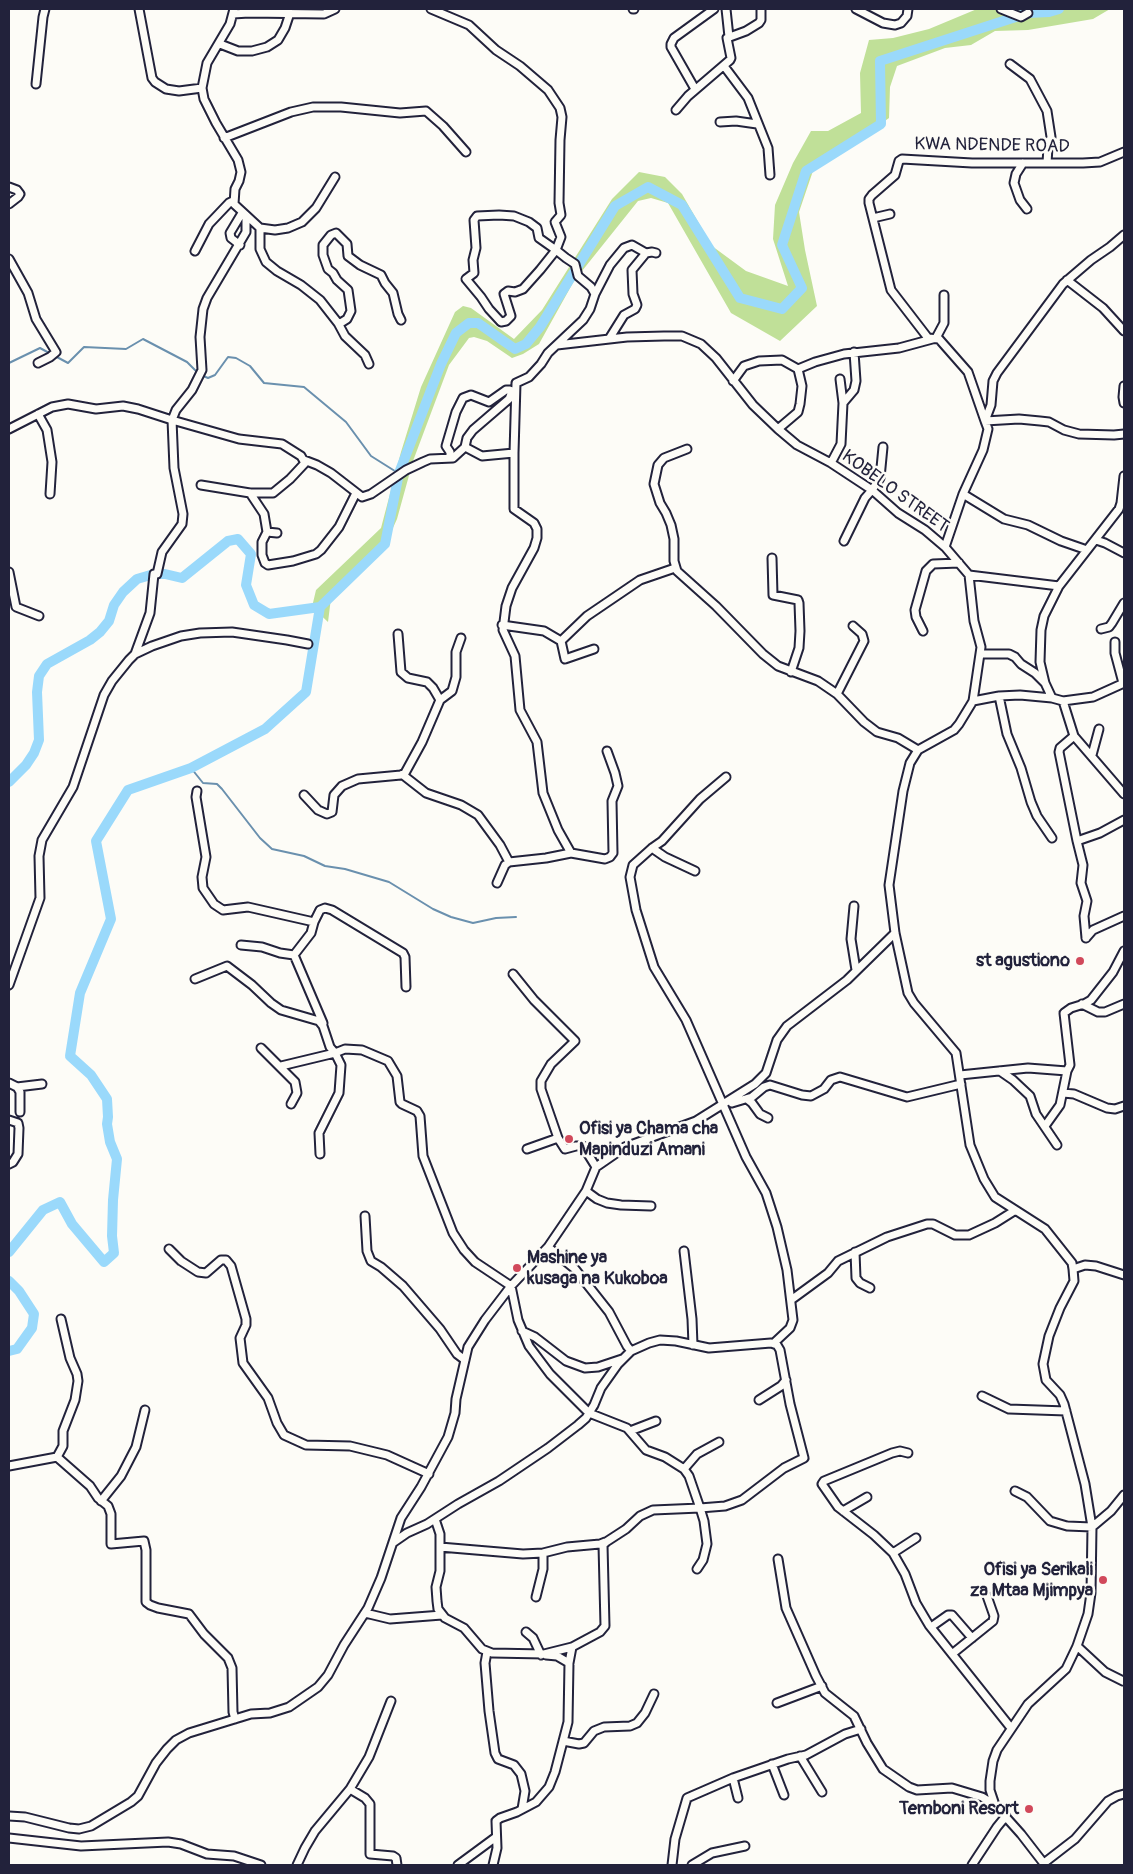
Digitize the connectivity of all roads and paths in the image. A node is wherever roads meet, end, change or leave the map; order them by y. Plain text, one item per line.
1 (45, 9) edge
2 (139, 9) edge
3 (332, 9) edge
4 (431, 9) edge
5 (714, 9) edge
6 (726, 9) edge
7 (761, 9) edge
8 (856, 9) edge
9 (908, 9) edge
10 (1001, 9) edge
11 (233, 11) edge
12 (290, 13) junction
13 (1028, 13) dead end
14 (729, 37) junction
15 (220, 44) junction
16 (1010, 64) dead end
17 (724, 66) junction
18 (36, 84) dead end
19 (202, 88) junction
20 (695, 89) junction
21 (676, 110) dead end
22 (720, 122) dead end
23 (757, 124) junction
24 (224, 138) junction
25 (466, 152) dead end
26 (1124, 152) edge
27 (1023, 162) junction
28 (1048, 163) junction
29 (770, 175) dead end
30 (335, 177) dead end
31 (9, 187) edge
32 (9, 204) edge
33 (1027, 209) dead end
34 (240, 210) junction
35 (890, 214) dead end
36 (873, 218) junction
37 (260, 228) junction
38 (1124, 235) edge
39 (240, 244) junction
40 (556, 250) junction
41 (195, 251) dead end
42 (646, 253) junction
43 (656, 254) dead end
44 (9, 259) edge
45 (1067, 280) junction
46 (595, 294) junction
47 (944, 295) dead end
48 (401, 320) dead end
49 (339, 324) junction
50 (1124, 331) edge
51 (936, 338) junction
52 (609, 339) junction
53 (557, 344) junction
54 (854, 352) junction
55 (38, 363) dead end
56 (369, 364) dead end
57 (798, 369) junction
58 (840, 378) dead end
59 (733, 380) junction
60 (1124, 386) edge
61 (843, 403) junction
62 (1124, 403) edge
63 (38, 414) junction
64 (172, 420) junction
65 (985, 421) junction
66 (9, 429) edge
67 (778, 429) junction
68 (1124, 434) edge
69 (465, 447) junction
70 (883, 447) dead end
71 (687, 449) dead end
72 (514, 453) junction
73 (450, 458) junction
74 (304, 460) junction
75 (831, 463) junction
76 (1124, 476) edge
77 (201, 484) dead end
78 (872, 490) junction
79 (356, 493) junction
80 (50, 494) dead end
81 (250, 494) junction
82 (963, 494) junction
83 (267, 532) junction
84 (277, 533) dead end
85 (1096, 540) junction
86 (844, 541) dead end
87 (945, 547) junction
88 (1087, 550) junction
89 (1124, 553) edge
90 (772, 558) dead end
91 (959, 563) junction
92 (675, 568) junction
93 (9, 572) edge
94 (969, 576) junction
95 (1059, 586) junction
96 (1124, 603) edge
97 (40, 616) dead end
98 (502, 625) junction
99 (853, 626) dead end
100 (1101, 629) dead end
101 (924, 631) dead end
102 (398, 634) dead end
103 (461, 638) dead end
104 (561, 641) junction
105 (1115, 642) dead end
106 (308, 644) dead end
107 (594, 649) dead end
108 (135, 654) junction
109 (981, 654) junction
110 (792, 672) junction
111 (1045, 683) junction
112 (1124, 683) edge
113 (837, 694) junction
114 (999, 696) junction
115 (1052, 698) junction
116 (440, 700) junction
117 (973, 701) junction
118 (1063, 701) junction
119 (1099, 729) dead end
120 (1074, 736) junction
121 (918, 750) junction
122 (607, 751) dead end
123 (1092, 755) junction
124 (403, 775) junction
125 (726, 777) dead end
126 (197, 791) dead end
127 (1124, 794) edge
128 (304, 795) dead end
129 (1124, 820) edge
130 (1052, 838) dead end
131 (1077, 841) junction
132 (652, 848) junction
133 (572, 853) junction
134 (509, 862) junction
135 (695, 871) dead end
136 (497, 883) dead end
137 (854, 906) dead end
138 (1124, 916) edge
139 (314, 922) junction
140 (895, 933) junction
141 (241, 945) dead end
142 (1124, 951) edge
143 (294, 955) junction
144 (856, 970) junction
145 (513, 974) dead end
146 (195, 979) dead end
147 (9, 985) edge
148 (406, 987) dead end
149 (1082, 1004) junction
150 (1124, 1004) edge
151 (324, 1026) junction
152 (261, 1048) dead end
153 (335, 1053) junction
154 (281, 1066) junction
155 (1000, 1071) junction
156 (1067, 1071) junction
157 (960, 1076) junction
158 (9, 1083) edge
159 (42, 1084) dead end
160 (961, 1084) junction
161 (17, 1087) junction
162 (1063, 1093) junction
163 (746, 1098) junction
164 (291, 1104) dead end
165 (724, 1104) junction
166 (1124, 1106) edge
167 (20, 1112) dead end
168 (768, 1118) dead end
169 (9, 1120) edge
170 (1045, 1126) junction
171 (558, 1138) junction
172 (1057, 1145) dead end
173 (526, 1149) dead end
174 (320, 1154) dead end
175 (9, 1164) edge
176 (596, 1167) junction
177 (586, 1191) junction
178 (652, 1206) dead end
179 (1014, 1211) junction
180 (364, 1216) dead end
181 (548, 1247) junction
182 (170, 1249) dead end
183 (684, 1251) dead end
184 (855, 1252) junction
185 (1073, 1269) junction
186 (1124, 1276) edge
187 (511, 1286) junction
188 (870, 1288) dead end
189 (791, 1300) junction
190 (61, 1319) dead end
191 (522, 1331) junction
192 (774, 1343) junction
193 (693, 1345) junction
194 (631, 1351) junction
195 (622, 1358) junction
196 (465, 1360) junction
197 (786, 1380) junction
198 (982, 1396) dead end
199 (759, 1400) dead end
200 (145, 1410) dead end
201 (1066, 1411) junction
202 (589, 1413) junction
203 (656, 1421) dead end
204 (630, 1431) junction
205 (719, 1442) dead end
206 (908, 1453) dead end
207 (57, 1457) junction
208 (9, 1466) edge
209 (684, 1469) junction
210 (428, 1474) junction
211 (1015, 1491) dead end
212 (1124, 1495) edge
213 (867, 1497) dead end
214 (101, 1501) junction
215 (700, 1508) junction
216 (843, 1511) junction
217 (435, 1519) junction
218 (1092, 1528) junction
219 (916, 1538) dead end
220 (394, 1542) junction
221 (606, 1542) junction
222 (440, 1547) junction
223 (543, 1553) junction
224 (893, 1554) junction
225 (778, 1559) dead end
226 (697, 1570) dead end
227 (987, 1596) dead end
228 (536, 1597) dead end
229 (365, 1613) junction
230 (442, 1615) junction
231 (931, 1627) junction
232 (526, 1632) dead end
233 (972, 1638) junction
234 (1077, 1646) junction
235 (572, 1648) junction
236 (487, 1652) junction
237 (543, 1654) junction
238 (952, 1654) junction
239 (569, 1663) junction
240 (1123, 1681) edge
241 (822, 1686) junction
242 (654, 1694) dead end
243 (391, 1701) dead end
244 (778, 1704) dead end
245 (235, 1719) junction
246 (1011, 1728) junction
247 (861, 1729) junction
248 (563, 1741) junction
249 (800, 1756) junction
250 (772, 1764) junction
251 (733, 1778) junction
252 (350, 1789) junction
253 (822, 1792) dead end
254 (1124, 1794) edge
255 (784, 1795) dead end
256 (738, 1798) dead end
257 (995, 1805) junction
258 (522, 1809) junction
259 (9, 1816) edge
260 (1006, 1816) junction
261 (496, 1837) junction
262 (9, 1838) edge
263 (745, 1846) dead end
264 (1044, 1864) edge
265 (261, 1865) edge
266 (297, 1865) edge
267 (397, 1865) edge
268 (458, 1865) edge
269 (493, 1865) edge
270 (672, 1865) edge
271 (692, 1865) edge
272 (972, 1865) edge

1 - 18 street
2 - 19 street
3 - 12 street
4 - 40 street
5 - 20 street
6 - 14 street
7 - 14 street
8 - 9 street
10 - 13 street
11 - 12 street
11 - 15 street
12 - 15 street
14 - 17 street
15 - 19 street
16 - 28 street
17 - 20 street
17 - 23 street
19 - 24 street
20 - 21 street
22 - 23 street
23 - 29 street
24 - 25 street
24 - 34 street
26 - 28 street, KWA NDENDE ROAD
27 - 28 street, KWA NDENDE ROAD
27 - 33 street
27 - 36 street, KWA NDENDE ROAD
30 - 37 street
31 - 32 street
34 - 37 street
34 - 39 street
34 - 39 street
34 - 41 street
35 - 36 street
36 - 51 street, KWA NDENDE ROAD
37 - 49 street
38 - 45 street
39 - 64 street
40 - 40 street
40 - 46 street
42 - 43 street
42 - 46 street
42 - 52 street
44 - 55 street
45 - 50 street
45 - 65 street
46 - 53 street
47 - 51 street
48 - 49 street
49 - 56 street
51 - 54 street
51 - 65 street, KWA NDENDE ROAD
52 - 53 street, KOBELO STREET
52 - 59 street, KOBELO STREET
53 - 72 street
54 - 57 street
54 - 61 street
57 - 59 street
57 - 67 street
58 - 61 street
59 - 67 street, KOBELO STREET
60 - 62 street
61 - 75 street
63 - 64 street
63 - 66 street
63 - 80 street
64 - 74 street
64 - 108 street
65 - 68 street
65 - 82 street
67 - 75 street, KOBELO STREET
69 - 72 street
69 - 73 street
69 - 73 street
70 - 78 street
71 - 92 street
72 - 98 street
73 - 79 street
74 - 79 street
74 - 81 street
75 - 78 street, KOBELO STREET
76 - 85 street
77 - 81 street
78 - 86 street
78 - 87 street, KOBELO STREET
79 - 83 street
81 - 83 street
82 - 87 street
82 - 88 street
83 - 84 street
85 - 88 street
85 - 89 street
87 - 91 street, KOBELO STREET
88 - 95 street
90 - 110 street
91 - 94 street, KOBELO STREET
91 - 101 street
92 - 104 street
92 - 110 street
93 - 97 street
94 - 95 street
94 - 109 street
95 - 111 street
96 - 100 street
98 - 104 street
98 - 133 street
99 - 113 street
102 - 116 street
103 - 116 street
104 - 107 street
105 - 112 street
106 - 108 street
108 - 147 street
109 - 111 street
109 - 117 street
110 - 113 street
111 - 115 street
112 - 118 street
113 - 121 street
114 - 115 street
114 - 117 street
114 - 130 street
115 - 118 street
116 - 124 street
117 - 121 street
118 - 120 street
119 - 123 street
120 - 123 street
120 - 131 street
121 - 140 street
122 - 133 street
123 - 127 street
124 - 128 street
124 - 134 street
125 - 132 street
126 - 139 street
129 - 131 street
131 - 138 street
132 - 135 street
132 - 165 street
133 - 134 street
134 - 136 street
137 - 144 street
139 - 143 street
139 - 148 street
140 - 144 street
140 - 157 street
141 - 143 street
142 - 149 street
143 - 151 street
144 - 165 street
145 - 171 street
146 - 151 street
149 - 150 street
149 - 156 street
151 - 153 street
152 - 154 street
153 - 154 street
153 - 174 street
153 - 187 street
154 - 164 street
155 - 156 street
155 - 157 street
155 - 170 street
156 - 162 street
157 - 160 street
158 - 161 street
159 - 161 street
160 - 163 street
160 - 179 street
161 - 167 street
162 - 166 street
162 - 170 street
163 - 165 street
163 - 168 street
165 - 176 street
165 - 189 street
169 - 175 street
170 - 172 street
171 - 173 street
171 - 176 street
176 - 177 street
177 - 178 street
177 - 181 street
179 - 184 street
179 - 185 street
180 - 196 street
181 - 187 street
181 - 194 street
182 - 210 street
183 - 193 street
184 - 188 street
184 - 189 street
185 - 186 street
185 - 201 street
187 - 191 street
187 - 196 street
189 - 192 street
190 - 207 street
191 - 195 street
191 - 202 street
192 - 193 street
192 - 197 street
193 - 194 street
194 - 195 street
195 - 202 street
196 - 210 street
197 - 199 street
197 - 215 street
198 - 201 street
200 - 214 street
201 - 218 street
202 - 204 street
202 - 217 street
203 - 204 street
204 - 209 street
205 - 209 street
206 - 216 street
207 - 208 street
207 - 214 street
209 - 215 street
210 - 220 street
211 - 218 street
212 - 218 street
213 - 216 street
214 - 245 street
215 - 221 street
215 - 226 street
216 - 224 street
217 - 220 street
217 - 222 street
218 - 234 street
219 - 224 street
220 - 229 street
221 - 223 street
221 - 235 street
222 - 223 street
222 - 230 street
223 - 228 street
224 - 231 street
225 - 241 street
227 - 233 street
229 - 230 street
229 - 245 street
230 - 236 street
231 - 233 street
231 - 238 street
232 - 237 street
233 - 238 street
234 - 240 street
234 - 246 street
235 - 237 street
235 - 239 street
236 - 237 street
236 - 258 street
237 - 239 street
238 - 246 street
239 - 248 street
241 - 244 street
241 - 247 street
242 - 248 street
243 - 252 street
245 - 259 street
246 - 257 street
247 - 249 street
247 - 257 street
248 - 258 street
249 - 250 street
249 - 253 street
250 - 251 street
250 - 255 street
251 - 256 street
251 - 270 street
252 - 266 street
252 - 267 street
254 - 264 street
257 - 260 street
258 - 261 street
260 - 264 street
260 - 272 street
261 - 268 street
261 - 269 street
262 - 265 street
263 - 271 street

